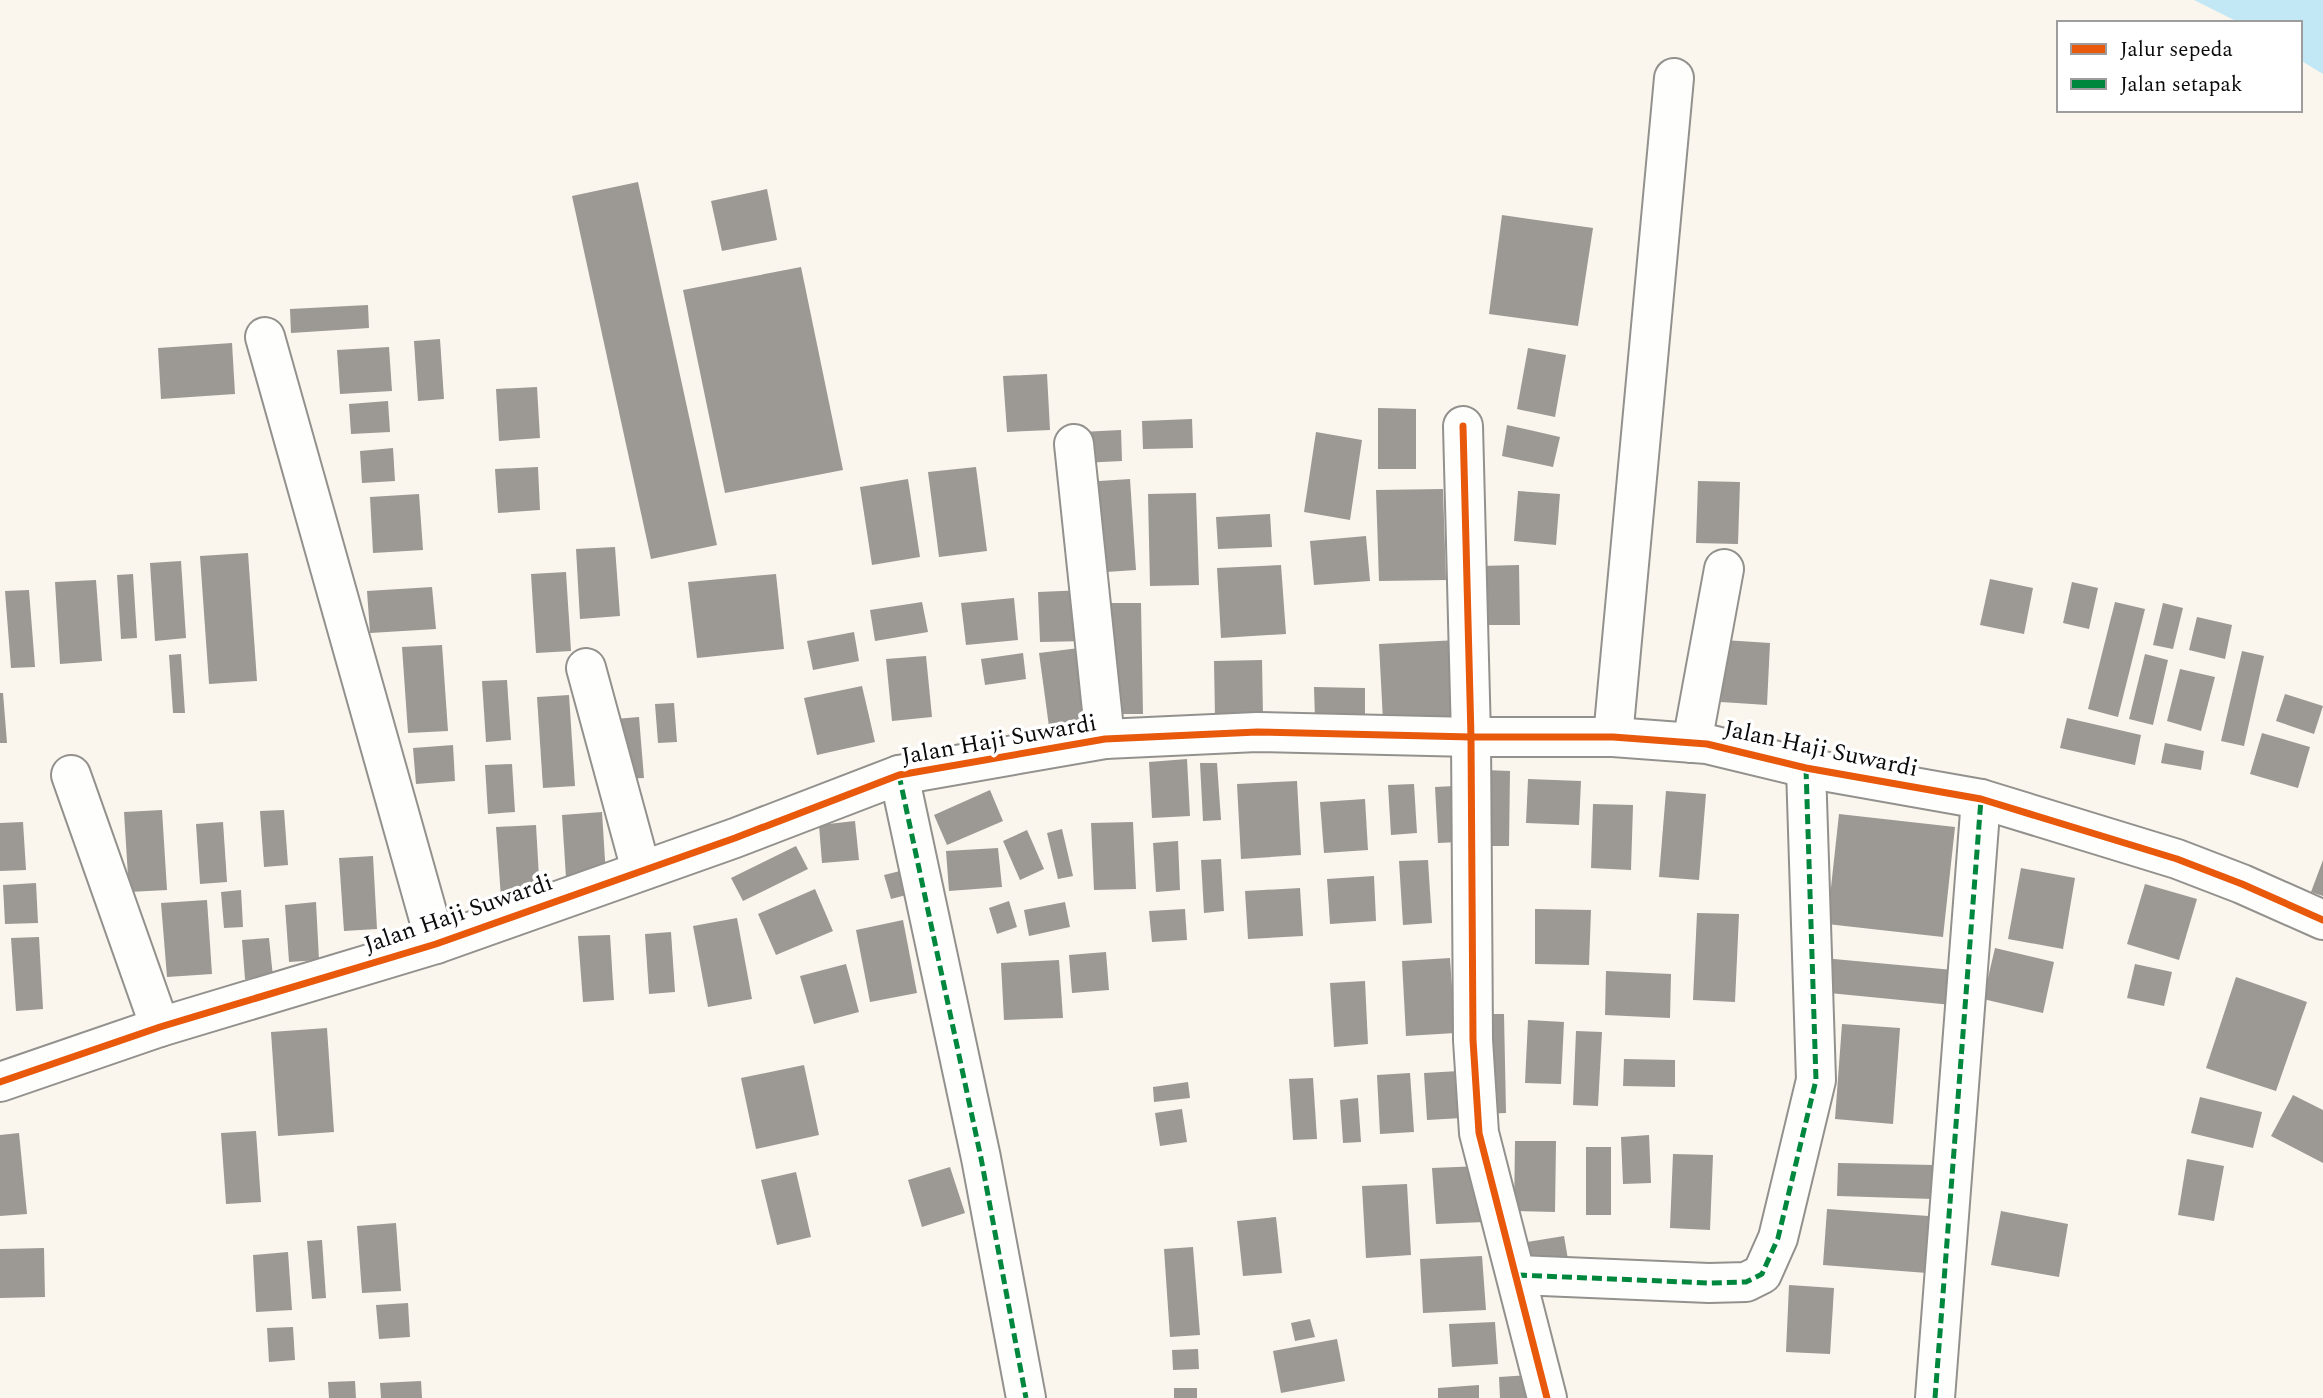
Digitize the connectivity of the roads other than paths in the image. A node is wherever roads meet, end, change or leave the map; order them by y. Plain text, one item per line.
1 (1674, 78) dead end
2 (265, 337) dead end
3 (1463, 426) dead end
4 (1074, 444) dead end
5 (1724, 569) dead end
6 (586, 668) dead end
7 (1472, 737) junction
8 (1613, 737) junction
9 (1105, 739) junction
10 (1692, 743) junction
11 (1806, 768) junction
12 (71, 775) dead end
13 (899, 775) junction
14 (1981, 799) junction
15 (641, 870) junction
16 (2323, 920) edge
17 (436, 944) junction
18 (160, 1027) junction
19 (0, 1082) edge
20 (1517, 1275) junction
21 (1026, 1398) edge
22 (1547, 1398) edge
23 (1935, 1398) edge

1 - 8 street
2 - 17 street
3 - 7 street
4 - 9 street
5 - 10 street
6 - 15 street
7 - 8 street, Jalan Haji Suwardi
7 - 9 street, Jalan Haji Suwardi
7 - 20 street
8 - 10 street, Jalan Haji Suwardi
9 - 13 street, Jalan Haji Suwardi
10 - 11 street, Jalan Haji Suwardi
11 - 14 street, Jalan Haji Suwardi
11 - 20 street
12 - 18 street
13 - 15 street, Jalan Haji Suwardi
13 - 21 street
14 - 16 street, Jalan Haji Suwardi
14 - 23 street
15 - 17 street, Jalan Haji Suwardi
17 - 18 street, Jalan Haji Suwardi
18 - 19 street, Jalan Haji Suwardi
20 - 22 street

